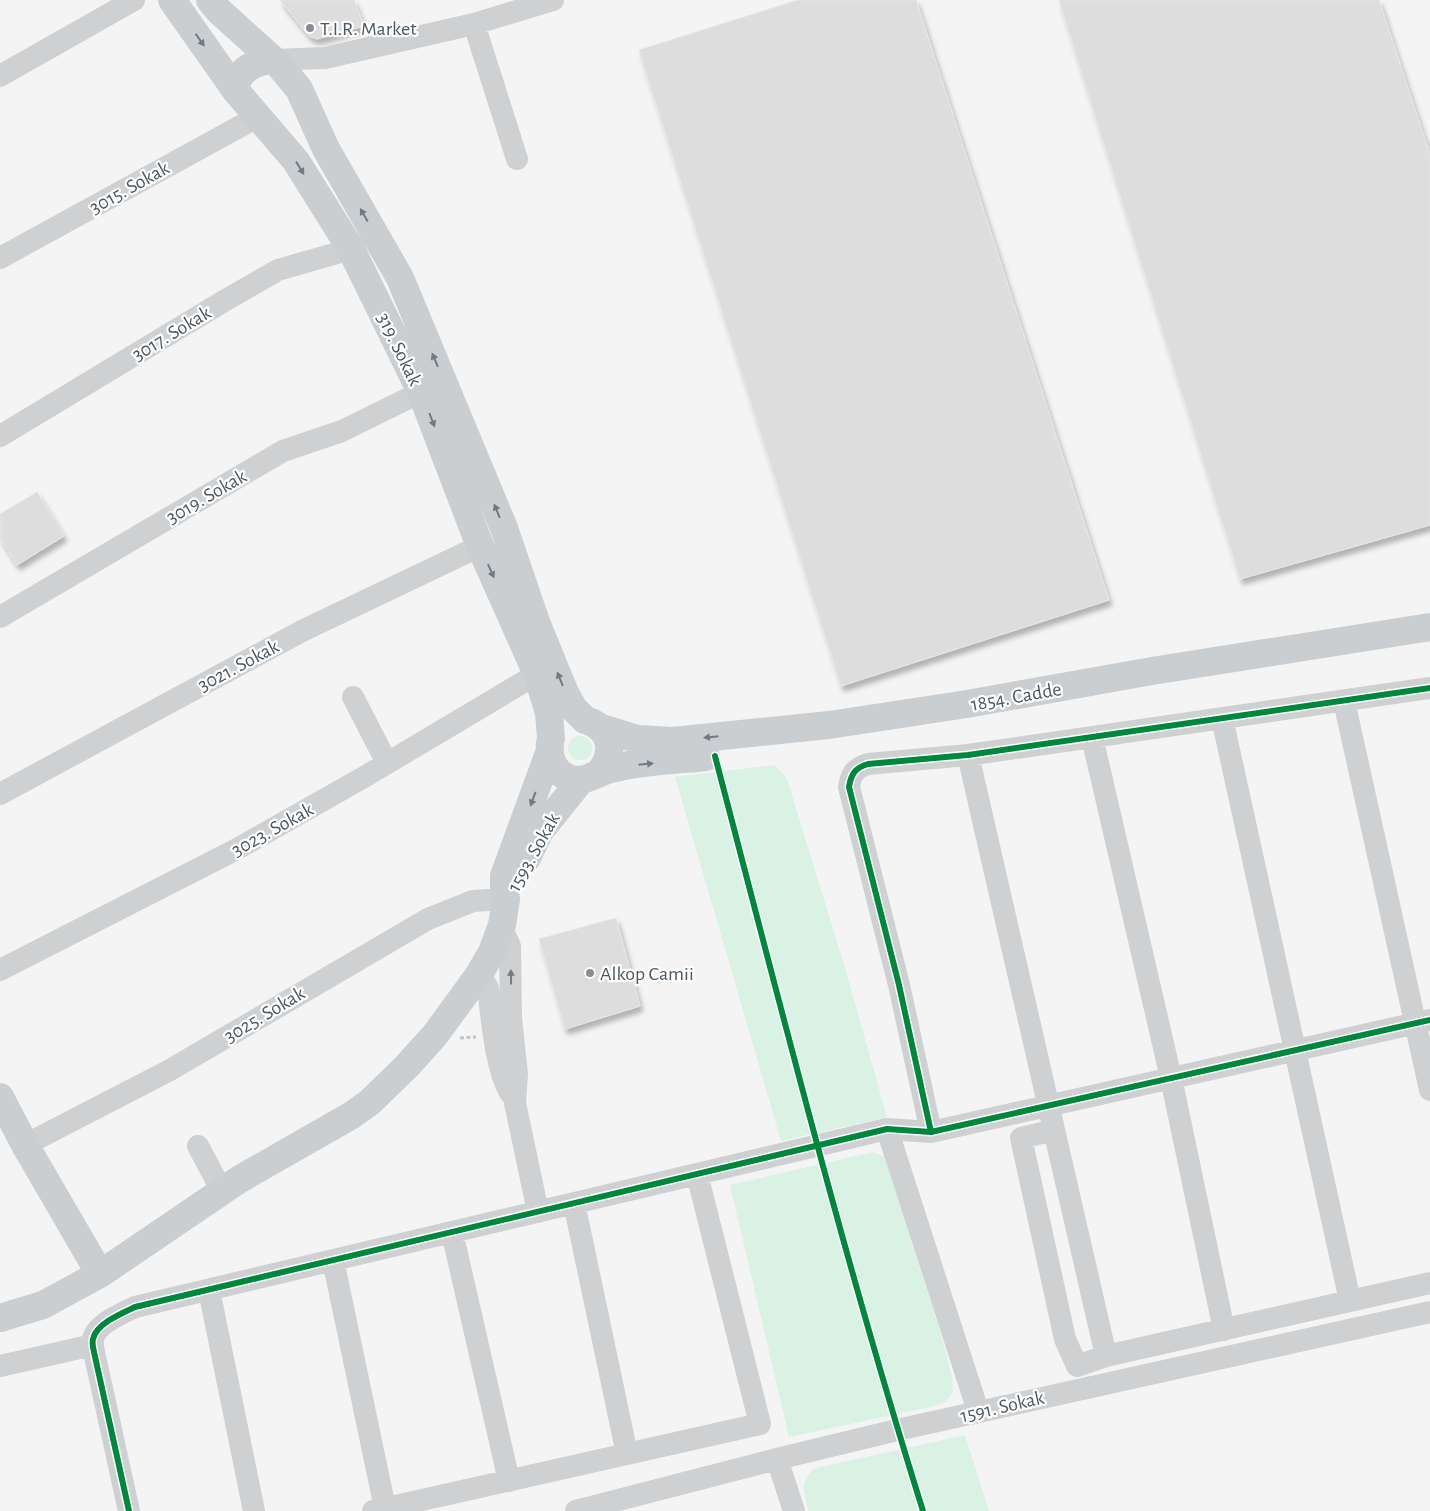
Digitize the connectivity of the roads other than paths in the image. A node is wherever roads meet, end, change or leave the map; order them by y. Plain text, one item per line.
1 (134, 0) edge
2 (172, 0) edge
3 (210, 0) edge
4 (553, 0) edge
5 (474, 24) junction
6 (325, 58) junction
7 (274, 60) junction
8 (0, 76) edge
9 (236, 91) junction
10 (301, 93) junction
11 (259, 116) junction
12 (517, 160) dead end
13 (351, 249) junction
14 (0, 258) edge
15 (421, 392) junction
16 (0, 436) edge
17 (480, 546) junction
18 (0, 617) edge
19 (1430, 628) edge
20 (537, 674) junction
21 (1430, 688) edge
22 (353, 697) dead end
23 (1344, 701) junction
24 (1222, 718) junction
25 (593, 724) junction
26 (829, 725) junction
27 (1092, 737) junction
28 (550, 746) junction
29 (968, 755) junction
30 (387, 763) junction
31 (589, 777) junction
32 (0, 794) edge
33 (506, 899) junction
34 (499, 933) junction
35 (0, 970) edge
36 (478, 976) junction
37 (1422, 1022) edge
38 (495, 1026) junction
39 (1294, 1050) junction
40 (1171, 1078) junction
41 (1430, 1090) edge
42 (0, 1097) edge
43 (1049, 1106) junction
44 (887, 1129) junction
45 (1054, 1130) junction
46 (931, 1132) junction
47 (25, 1145) junction
48 (198, 1146) dead end
49 (697, 1174) junction
50 (222, 1191) junction
51 (574, 1204) junction
52 (538, 1212) junction
53 (452, 1232) junction
54 (333, 1260) junction
55 (100, 1274) junction
56 (1430, 1283) edge
57 (209, 1290) junction
58 (1350, 1301) junction
59 (1430, 1312) edge
60 (0, 1318) edge
61 (1224, 1330) junction
62 (93, 1345) junction
63 (1106, 1356) junction
64 (0, 1366) edge
65 (978, 1411) junction
66 (627, 1454) junction
67 (777, 1458) junction
68 (509, 1481) junction
69 (380, 1510) edge
70 (128, 1511) edge
71 (254, 1511) edge
72 (576, 1511) edge
73 (794, 1511) edge

1 - 8 street
2 -> 9 main road, 319. Sokak
3 - 7 main road, 319. Sokak
4 - 5 street
5 - 6 street
5 - 12 street
6 - 7 street
6 - 10 street
7 - 9 main road
7 - 10 main road, 319. Sokak
9 - 11 main road, 319. Sokak
10 - 11 main road
25 -> 10 main road, 319. Sokak
11 -> 13 main road, 319. Sokak
11 - 14 street, 3015. Sokak
13 - 15 main road, 319. Sokak
13 - 16 street, 3017. Sokak
15 -> 17 main road, 319. Sokak
15 - 18 street, 3019. Sokak
17 -> 20 main road, 319. Sokak
17 - 32 street, 3021. Sokak
19 - 26 main road, 1854. Cadde
20 - 28 main road, 319. Sokak
20 - 30 street, 3023. Sokak
21 - 23 street
22 - 30 street
23 - 24 street
23 - 37 street
24 - 27 street
24 - 39 street
26 -> 25 main road, 1854. Cadde
25 - 28 main road
25 - 31 main road
31 -> 26 main road
27 - 29 street
27 - 40 street
28 - 31 main road
28 -> 33 main road, 1593. Sokak
29 - 43 street
29 - 46 street
30 - 35 street, 3023. Sokak
31 - 33 main road, 1593. Sokak
33 - 34 main road
33 - 47 street, 3025. Sokak
34 - 36 main road
38 -> 34 street
36 - 38 street
36 - 50 main road
37 - 39 street
37 - 41 street
38 - 52 street
39 - 40 street
39 - 58 street
40 - 43 street
40 - 61 street
42 - 47 main road
43 - 45 street
43 - 46 street
44 - 46 street
44 - 49 street
44 - 65 street
45 - 63 street
45 - 63 street
47 - 55 main road
48 - 50 street
49 - 51 street
49 - 66 street
50 - 55 main road
51 - 52 street
51 - 66 street
52 - 53 street
53 - 54 street
53 - 68 street
54 - 57 street
54 - 69 street
55 - 60 main road
56 - 58 street
57 - 62 street
57 - 71 street
58 - 61 street
59 - 65 street, 1591. Sokak
61 - 63 street
62 - 64 street
62 - 70 street
65 - 67 street, 1591. Sokak
66 - 68 street
67 - 72 street, 1591. Sokak
67 - 73 street
68 - 69 street

